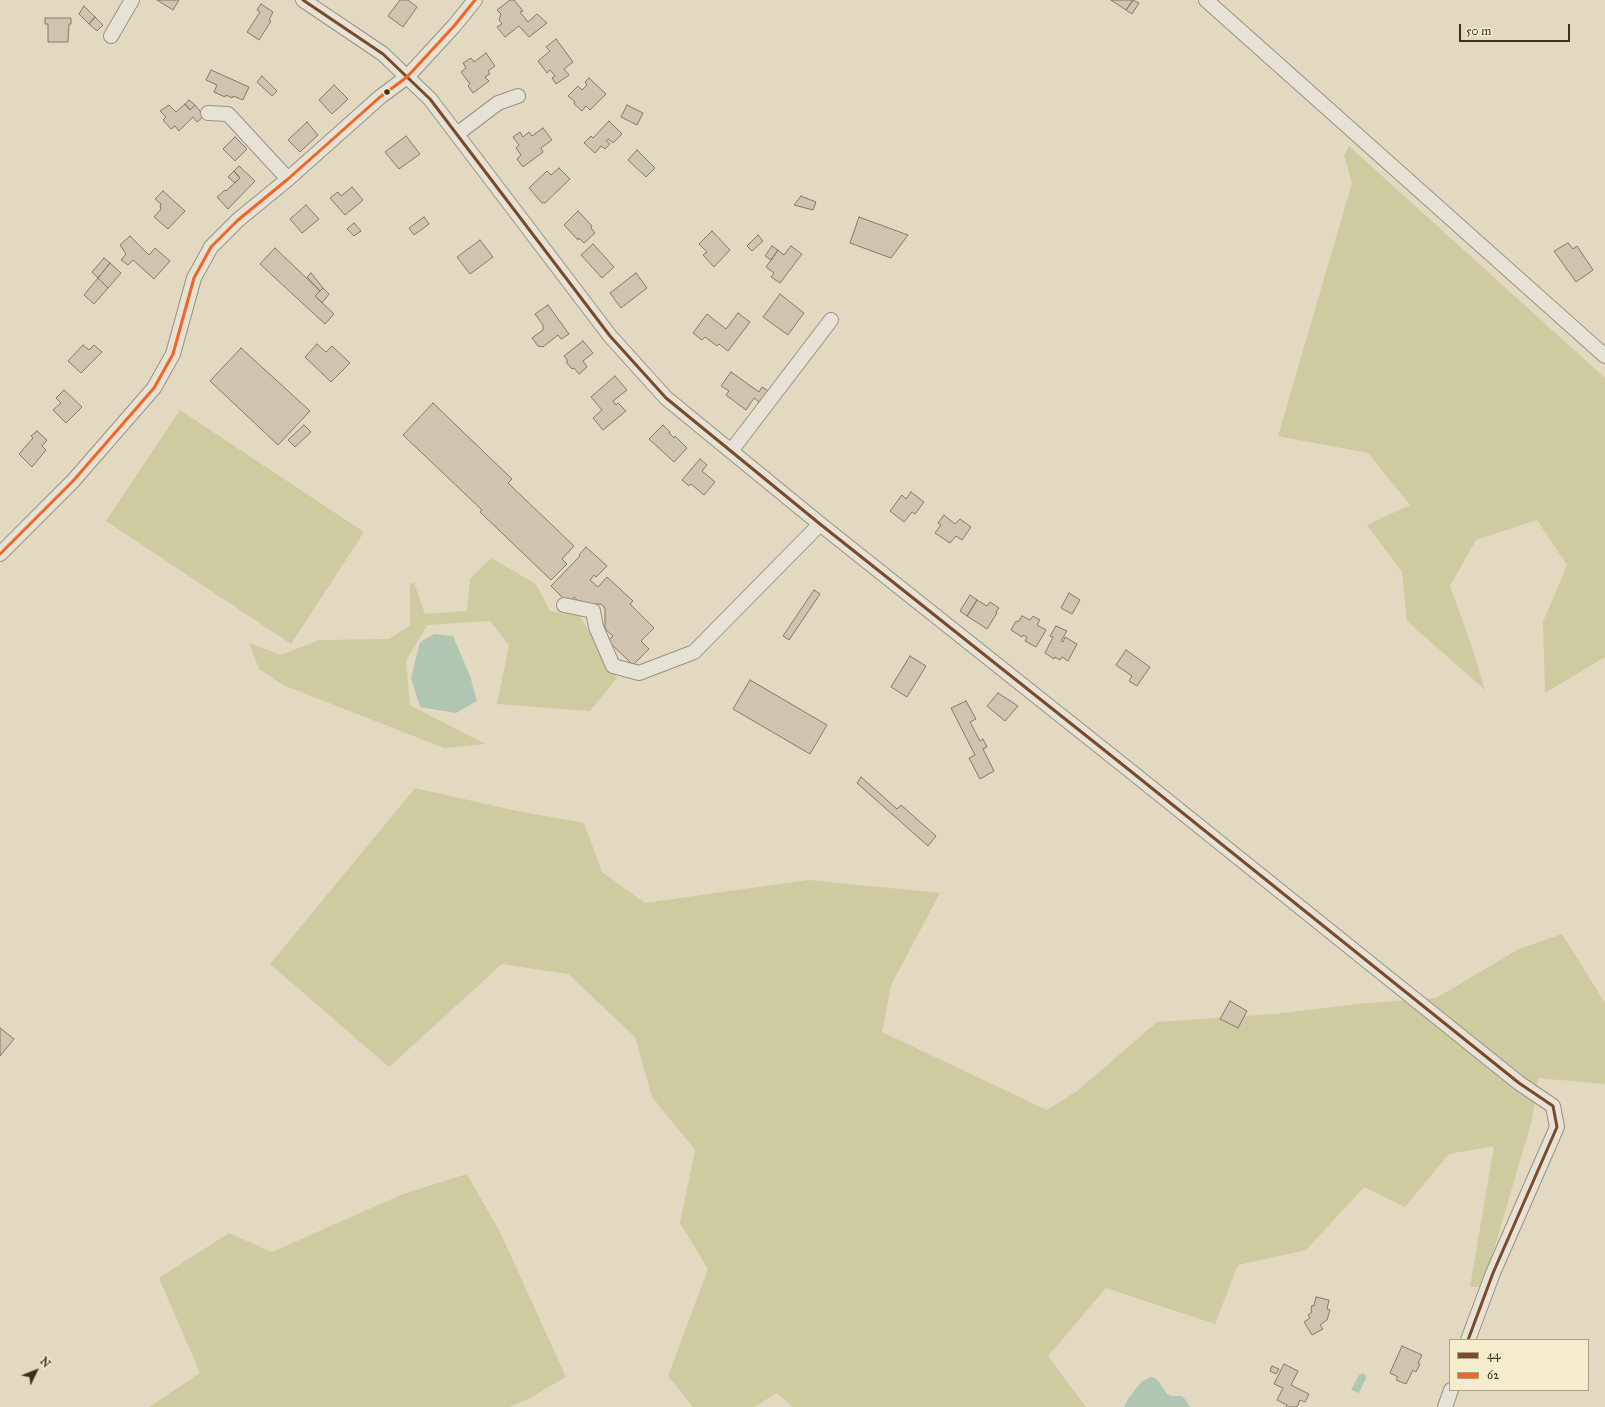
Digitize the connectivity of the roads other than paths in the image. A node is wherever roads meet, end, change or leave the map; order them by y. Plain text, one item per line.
1 (132, 0) edge
2 (303, 0) edge
3 (474, 0) edge
4 (1206, 0) edge
5 (111, 36) dead end
6 (406, 77) junction
7 (518, 96) dead end
8 (208, 113) dead end
9 (457, 134) junction
10 (288, 179) junction
11 (831, 320) dead end
12 (1605, 356) edge
13 (731, 451) junction
14 (820, 524) junction
15 (0, 554) edge
16 (564, 605) dead end
17 (1468, 1339) edge
18 (1451, 1391) edge
19 (1445, 1407) edge

1 - 5 street
2 - 6 street
3 - 6 street
4 - 12 street
6 - 9 street
6 - 10 street
7 - 9 street
8 - 10 street
9 - 13 street
10 - 15 street
11 - 13 street
13 - 14 street
14 - 16 street
14 - 17 street
18 - 19 street

